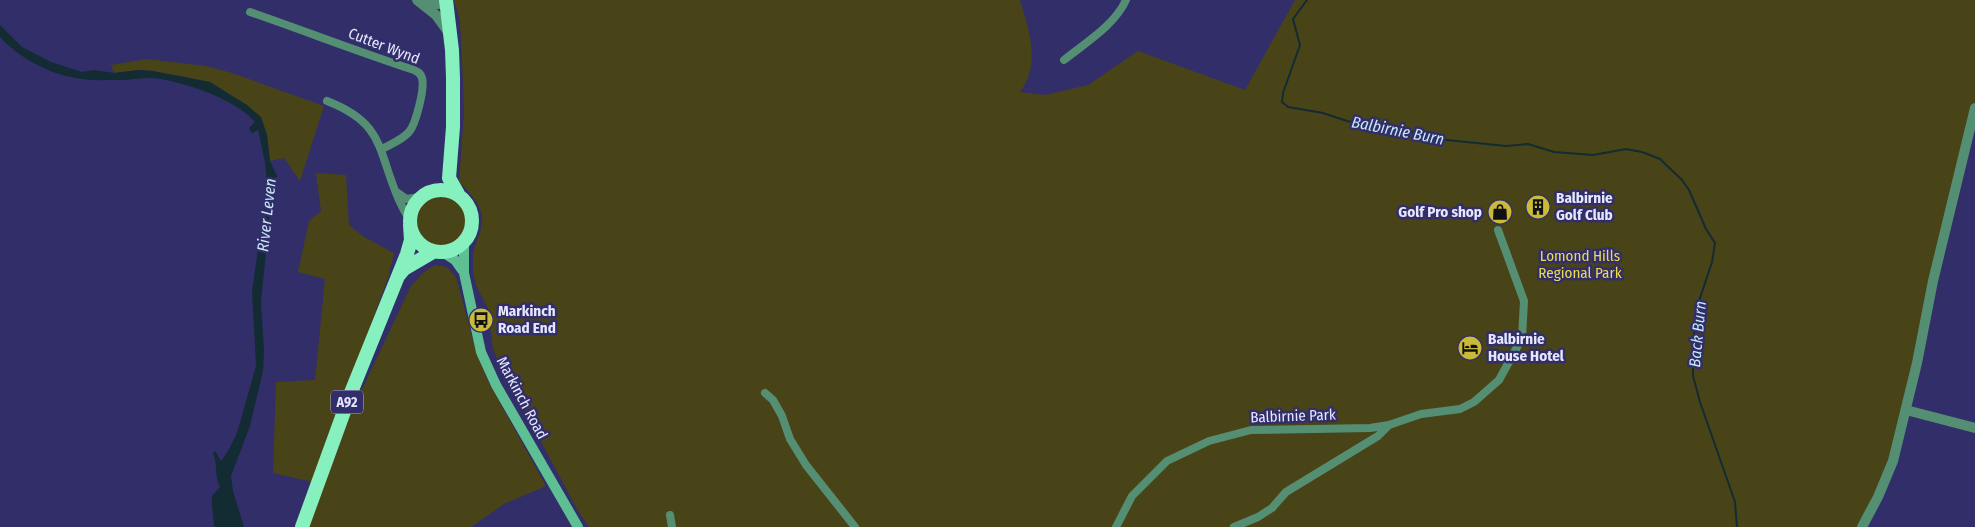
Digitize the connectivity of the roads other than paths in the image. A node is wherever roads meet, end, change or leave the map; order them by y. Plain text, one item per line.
1 (417, 0) edge
2 (1126, 0) edge
3 (446, 2) edge
4 (250, 12) dead end
5 (450, 36) junction
6 (1064, 60) dead end
7 (327, 101) dead end
8 (1975, 108) edge
9 (452, 145) junction
10 (382, 149) junction
11 (396, 192) junction
12 (458, 194) junction
13 (425, 195) junction
14 (410, 223) junction
15 (1498, 230) dead end
16 (464, 244) junction
17 (439, 252) junction
18 (464, 273) junction
19 (396, 279) junction
20 (765, 393) dead end
21 (1906, 410) junction
22 (1389, 425) junction
23 (1975, 428) edge
24 (670, 515) dead end
25 (302, 527) edge
26 (578, 527) edge
27 (672, 527) edge
28 (855, 527) edge
29 (1116, 527) edge
30 (1234, 527) edge
31 (1862, 527) edge

1 - 3 street
1 - 5 street
2 - 6 street
3 - 5 highway, A92
4 - 10 street, Cutter Wynd
5 - 9 highway, A92
7 - 10 street
8 - 21 street
9 - 12 highway, A92
9 - 13 highway, A92
10 - 11 street
11 - 13 street
11 - 14 street
12 - 13 highway
12 - 16 highway, A92
13 - 14 highway, A92
14 - 17 highway
14 - 19 highway, A92
15 - 22 street, Balbirnie Park
16 - 17 highway, A92
16 - 18 main road, Markinch Road
17 - 18 main road
17 - 19 highway, A92
18 - 26 main road, Markinch Road
19 - 25 highway, A92
20 - 28 street
21 - 23 street
21 - 31 street
22 - 29 street, Balbirnie Park
22 - 30 street, Balbirnie Park
24 - 27 street

